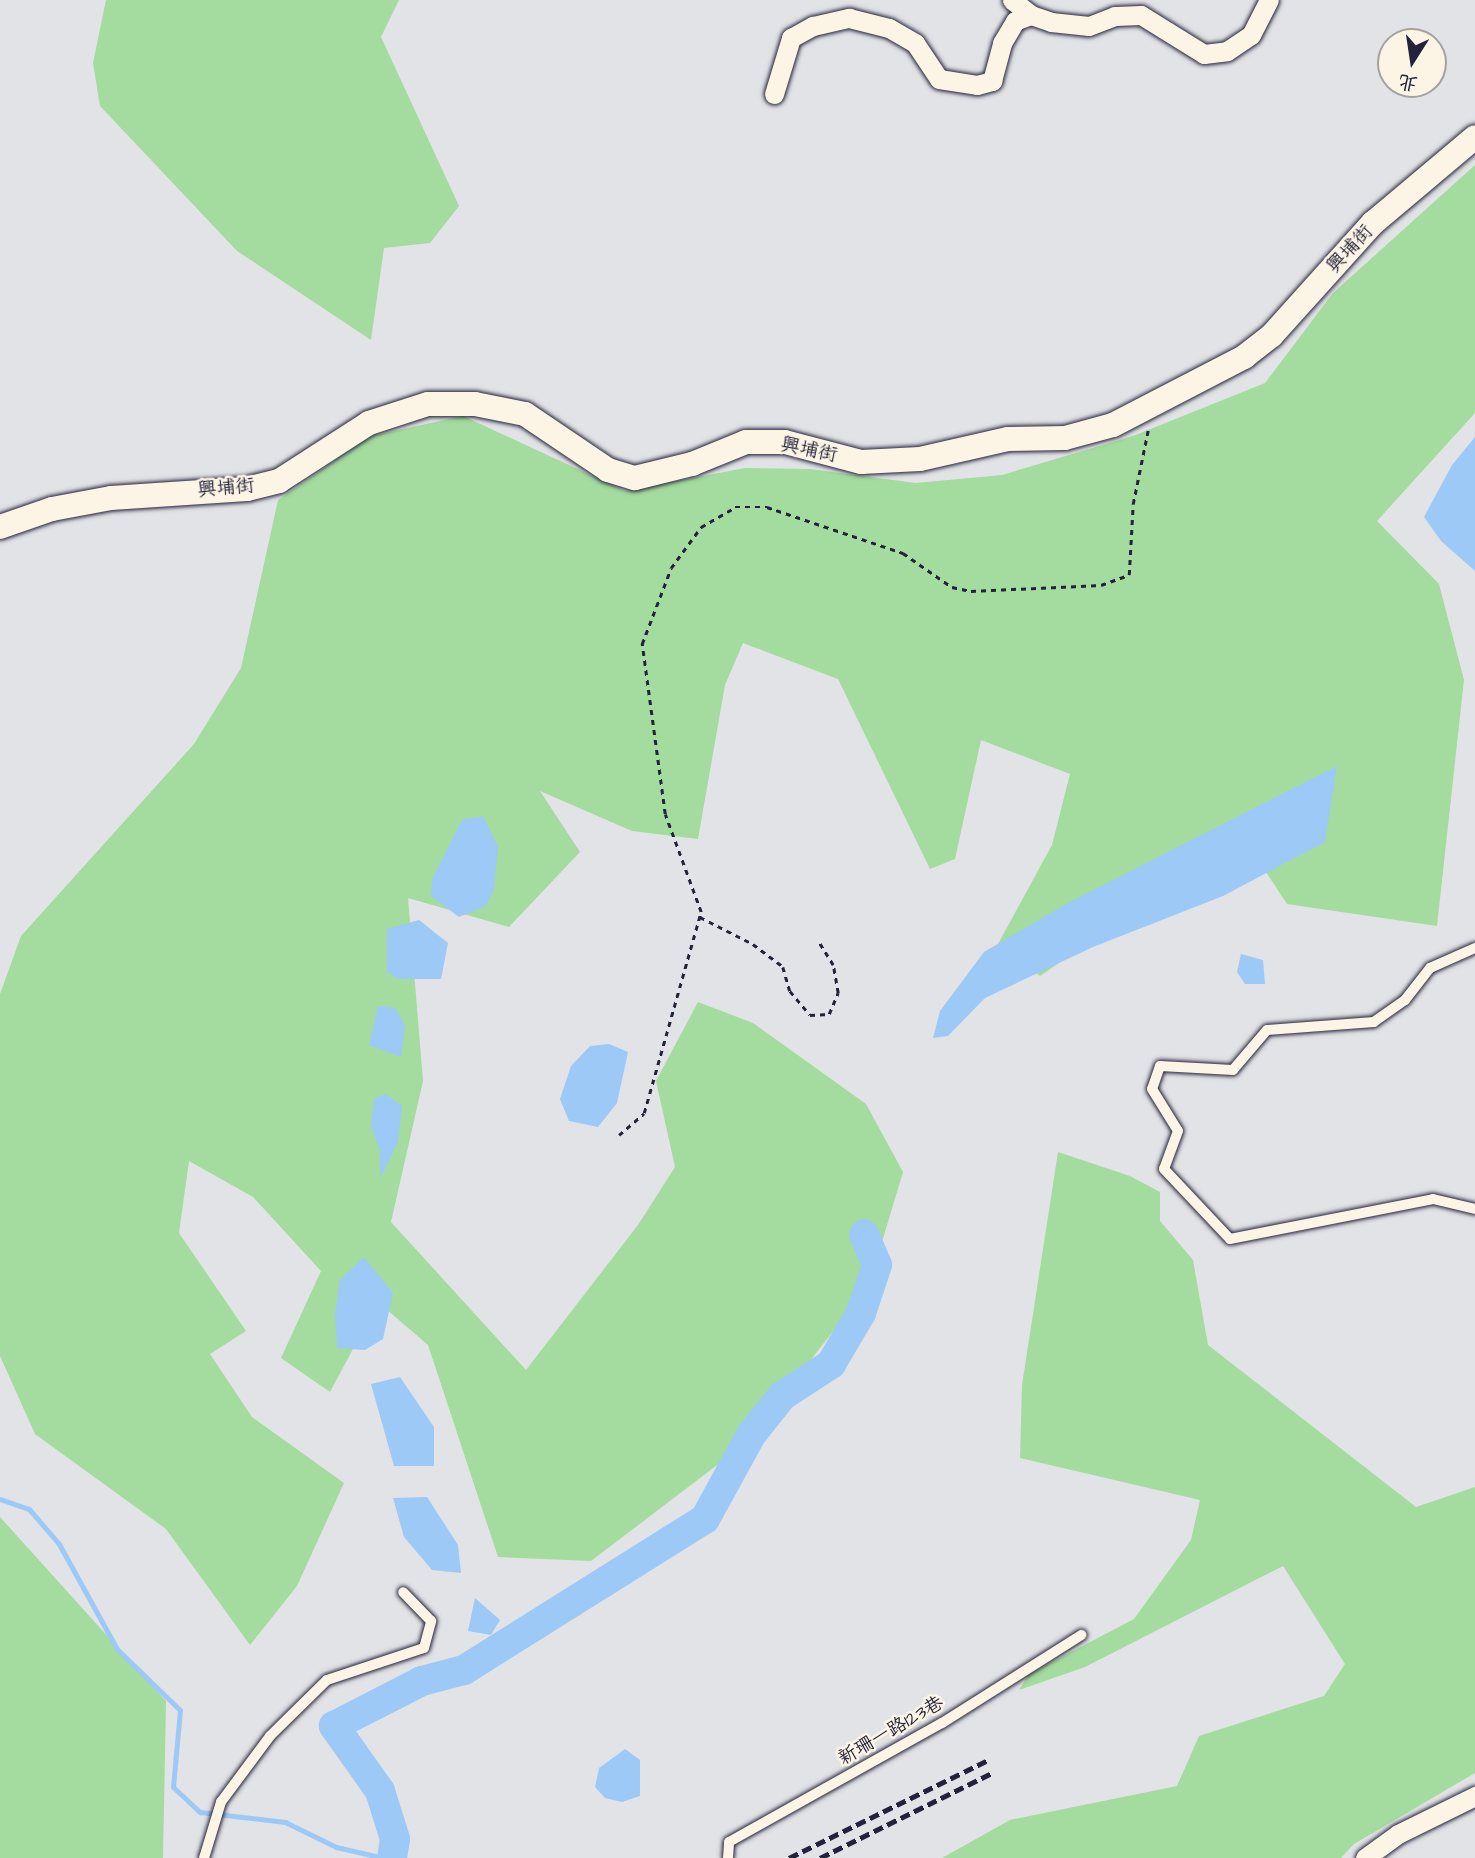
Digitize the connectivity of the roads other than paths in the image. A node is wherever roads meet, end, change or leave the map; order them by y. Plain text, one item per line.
1 (1012, 0) edge
2 (1269, 0) edge
3 (1031, 15) junction
4 (774, 94) dead end
5 (1475, 137) edge
6 (0, 527) edge
7 (1475, 948) edge
8 (1475, 1209) edge
9 (404, 1592) dead end
10 (1080, 1635) dead end
11 (1475, 1796) edge
12 (726, 1856) edge
13 (204, 1858) edge
14 (1365, 1858) edge

1 - 3 street
2 - 3 street
3 - 4 street
5 - 6 street, 興埔街
7 - 8 lane
9 - 13 lane
10 - 12 lane, 新珊一路123巷
11 - 14 street

